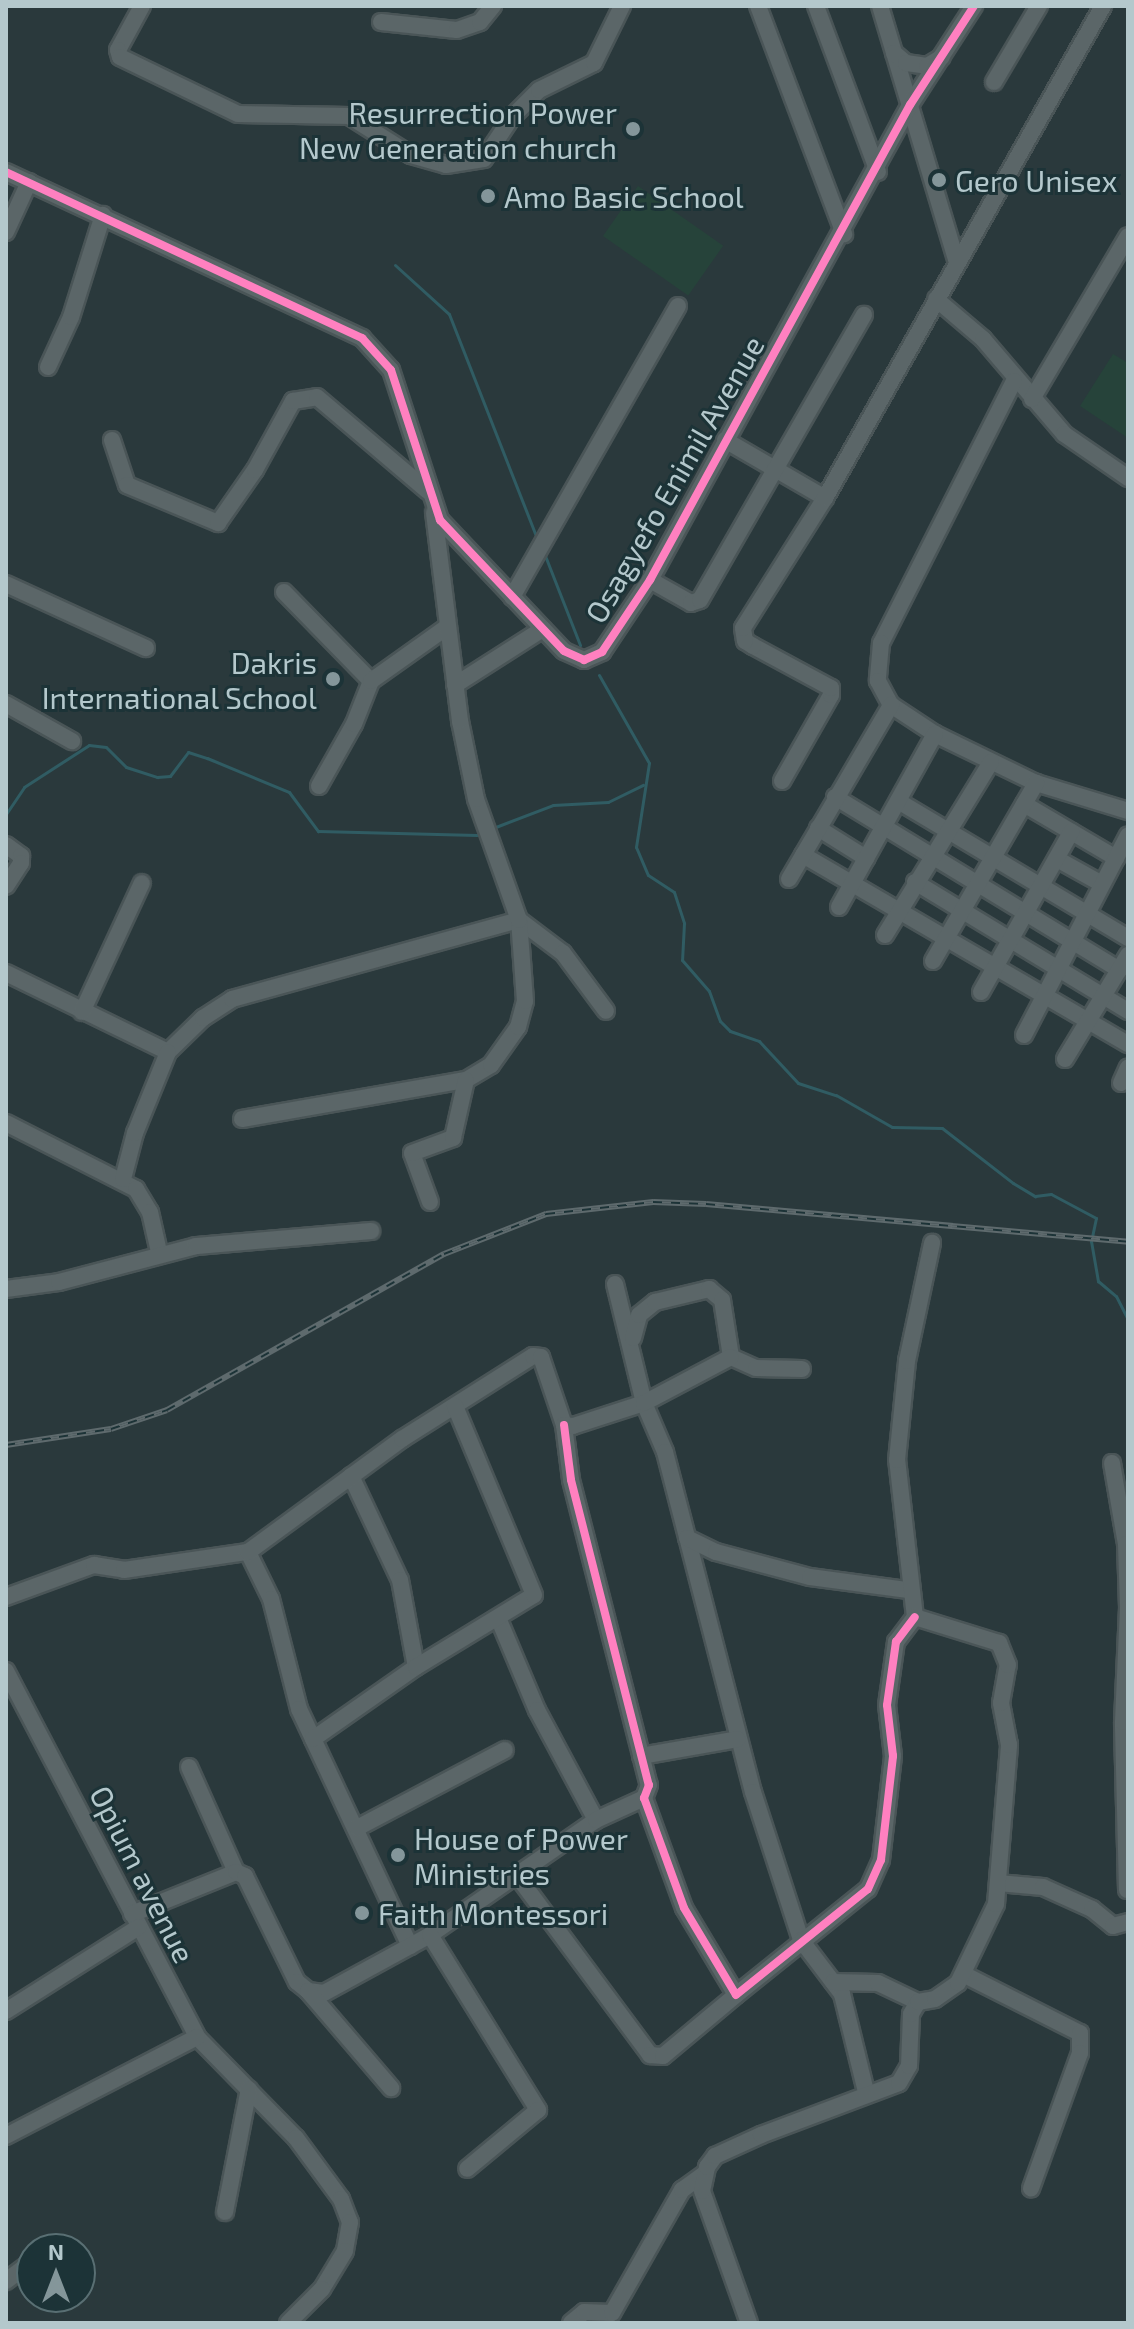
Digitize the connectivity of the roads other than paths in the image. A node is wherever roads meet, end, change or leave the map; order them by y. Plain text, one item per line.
1 (142, 6) edge
2 (493, 6) edge
3 (622, 6) edge
4 (758, 6) edge
5 (816, 6) edge
6 (880, 6) edge
7 (974, 6) edge
8 (1039, 6) edge
9 (1103, 6) edge
10 (381, 22) dead end
11 (894, 53) junction
12 (948, 54) junction
13 (994, 82) dead end
14 (910, 105) junction
15 (6, 172) edge
16 (878, 172) junction
17 (29, 182) junction
18 (103, 215) junction
19 (6, 232) edge
20 (844, 234) junction
21 (1128, 236) edge
22 (957, 263) junction
23 (936, 299) junction
24 (678, 306) dead end
25 (864, 315) dead end
26 (48, 367) dead end
27 (1014, 381) junction
28 (1032, 399) junction
29 (112, 440) dead end
30 (725, 440) junction
31 (773, 468) junction
32 (1128, 478) edge
33 (431, 497) junction
34 (825, 498) junction
35 (650, 580) junction
36 (6, 584) edge
37 (284, 592) dead end
38 (512, 597) junction
39 (447, 627) junction
40 (543, 629) junction
41 (146, 648) dead end
42 (371, 681) junction
43 (455, 685) junction
44 (6, 704) edge
45 (891, 705) junction
46 (935, 734) junction
47 (72, 741) dead end
48 (991, 762) junction
49 (782, 781) dead end
50 (1036, 783) junction
51 (319, 786) dead end
52 (835, 797) junction
53 (898, 801) junction
54 (1024, 804) junction
55 (1128, 811) edge
56 (818, 828) junction
57 (883, 828) junction
58 (945, 831) junction
59 (1071, 832) junction
60 (1128, 835) edge
61 (6, 845) edge
62 (803, 855) junction
63 (930, 857) junction
64 (866, 858) junction
65 (1116, 858) junction
66 (1057, 859) junction
67 (994, 860) junction
68 (789, 879) dead end
69 (915, 882) junction
70 (142, 883) dead end
71 (852, 883) junction
72 (1102, 884) junction
73 (6, 886) edge
74 (977, 887) junction
75 (1041, 887) junction
76 (839, 907) dead end
77 (899, 911) junction
78 (962, 913) junction
79 (1087, 913) junction
80 (1026, 914) junction
81 (519, 920) junction
82 (885, 935) dead end
83 (946, 938) junction
84 (1128, 938) edge
85 (1010, 941) junction
86 (1072, 942) junction
87 (1128, 955) edge
88 (933, 961) dead end
89 (995, 968) junction
90 (1058, 970) junction
91 (1119, 970) junction
92 (6, 973) edge
93 (981, 992) dead end
94 (1044, 997) junction
95 (1105, 997) junction
96 (606, 1011) dead end
97 (1128, 1011) edge
98 (82, 1012) junction
99 (1090, 1023) junction
100 (1024, 1035) dead end
101 (1128, 1044) edge
102 (168, 1052) junction
103 (1065, 1059) dead end
104 (466, 1080) junction
105 (242, 1119) dead end
106 (6, 1123) edge
107 (123, 1179) junction
108 (430, 1202) dead end
109 (371, 1231) dead end
110 (932, 1243) dead end
111 (159, 1252) junction
112 (615, 1284) dead end
113 (6, 1289) edge
114 (633, 1344) junction
115 (731, 1357) junction
116 (802, 1369) dead end
117 (644, 1403) junction
118 (455, 1406) junction
119 (564, 1425) junction
120 (1112, 1463) dead end
121 (351, 1476) junction
122 (687, 1538) junction
123 (248, 1552) junction
124 (908, 1590) junction
125 (6, 1597) edge
126 (1128, 1607) edge
127 (915, 1617) junction
128 (499, 1620) junction
129 (416, 1667) junction
130 (6, 1671) edge
131 (313, 1739) junction
132 (738, 1739) junction
133 (505, 1750) dead end
134 (641, 1756) junction
135 (189, 1767) dead end
136 (644, 1798) junction
137 (596, 1820) junction
138 (357, 1828) junction
139 (236, 1872) junction
140 (518, 1877) junction
141 (998, 1883) junction
142 (1128, 1890) edge
143 (136, 1920) junction
144 (1128, 1922) edge
145 (430, 1935) junction
146 (801, 1940) junction
147 (410, 1946) junction
148 (963, 1974) junction
149 (833, 1982) junction
150 (308, 1991) junction
151 (736, 1995) junction
152 (918, 2002) junction
153 (6, 2011) edge
154 (197, 2037) junction
155 (391, 2088) dead end
156 (249, 2089) junction
157 (866, 2092) junction
158 (6, 2136) edge
159 (467, 2169) dead end
160 (704, 2174) junction
161 (1031, 2188) dead end
162 (225, 2212) dead end
163 (288, 2323) edge
164 (571, 2323) edge
165 (749, 2323) edge

1 - 3 street
2 - 10 street
4 - 20 street
5 - 16 street
6 - 11 street
7 - 12 street, Osagyefo Enimil Avenue
8 - 13 street
9 - 22 street
11 - 12 street
11 - 14 street
12 - 14 street, Osagyefo Enimil Avenue
14 - 16 street, Osagyefo Enimil Avenue
14 - 22 street
15 - 17 street, Osagyefo Enimil Avenue
16 - 20 street, Osagyefo Enimil Avenue
17 - 18 street, Osagyefo Enimil Avenue
17 - 19 street
18 - 26 street
18 - 33 street, Osagyefo Enimil Avenue
20 - 30 street, Osagyefo Enimil Avenue
21 - 28 street
22 - 23 street
23 - 27 street
23 - 34 street
24 - 38 street
25 - 31 street
27 - 28 street
27 - 45 street
28 - 32 street
29 - 33 street
30 - 31 street
30 - 35 street, Osagyefo Enimil Avenue
31 - 34 street
31 - 35 street
33 - 38 street, Osagyefo Enimil Avenue
33 - 39 street
34 - 49 street
35 - 40 street, Osagyefo Enimil Avenue
36 - 41 street
37 - 42 street
38 - 40 street, Osagyefo Enimil Avenue
39 - 42 street
39 - 43 street
40 - 43 street
42 - 51 street
43 - 81 street
44 - 47 street
45 - 46 street
45 - 52 street
46 - 48 street
46 - 53 street
48 - 50 street
48 - 58 street
50 - 54 street
50 - 55 street
52 - 56 street
52 - 57 street
53 - 57 street
53 - 58 street
54 - 59 street
54 - 67 street
56 - 62 street
56 - 64 street
57 - 63 street
57 - 64 street
58 - 63 street
58 - 67 street
59 - 65 street
59 - 66 street
60 - 65 street
61 - 73 street
62 - 68 street
62 - 71 street
63 - 69 street
63 - 74 street
64 - 71 street
65 - 72 street
66 - 72 street
66 - 75 street
67 - 74 street
67 - 75 street
69 - 77 street
69 - 78 street
70 - 98 street
71 - 76 street
71 - 77 street
72 - 79 street
74 - 78 street
74 - 80 street
75 - 79 street
75 - 80 street
77 - 82 street
77 - 83 street
78 - 83 street
78 - 85 street
79 - 84 street
79 - 86 street
80 - 85 street
80 - 86 street
81 - 96 street
81 - 102 street
81 - 104 street
83 - 88 street
83 - 89 street
85 - 89 street
85 - 90 street
86 - 90 street
86 - 91 street
87 - 91 street
89 - 93 street
89 - 94 street
90 - 94 street
90 - 95 street
91 - 95 street
92 - 98 street
94 - 99 street
94 - 100 street
95 - 97 street
95 - 99 street
98 - 102 street
99 - 101 street
99 - 103 street
102 - 107 street
104 - 105 street
104 - 108 street
106 - 107 street
107 - 111 street
109 - 111 street
110 - 124 street
111 - 113 street
112 - 114 street
114 - 115 street
114 - 117 street
115 - 116 street
115 - 117 street
117 - 119 street
117 - 122 street
118 - 119 street
118 - 121 street
118 - 128 street
119 - 134 street
120 - 126 street
121 - 123 street
121 - 129 street
122 - 124 street
122 - 132 street
123 - 125 street
123 - 131 street
124 - 127 street
126 - 142 street
127 - 141 street
127 - 146 street
128 - 129 street
128 - 137 street
129 - 131 street
130 - 143 street, Opium avenue
131 - 138 street
132 - 134 street
132 - 146 street
133 - 138 street
134 - 136 street
135 - 139 street
136 - 137 street
136 - 151 street
137 - 140 street
138 - 147 street
139 - 143 street
139 - 150 street
140 - 145 street
140 - 151 street
141 - 144 street
141 - 148 street
143 - 153 street
143 - 154 street, Opium avenue
145 - 147 street
145 - 159 street
146 - 149 street
146 - 151 street
147 - 150 street
148 - 152 street
148 - 161 street
149 - 152 street
149 - 157 street
150 - 155 street
152 - 157 street
154 - 156 street, Opium avenue
154 - 158 street
156 - 162 street
156 - 163 street, Opium avenue
157 - 160 street
160 - 164 street
160 - 165 street

